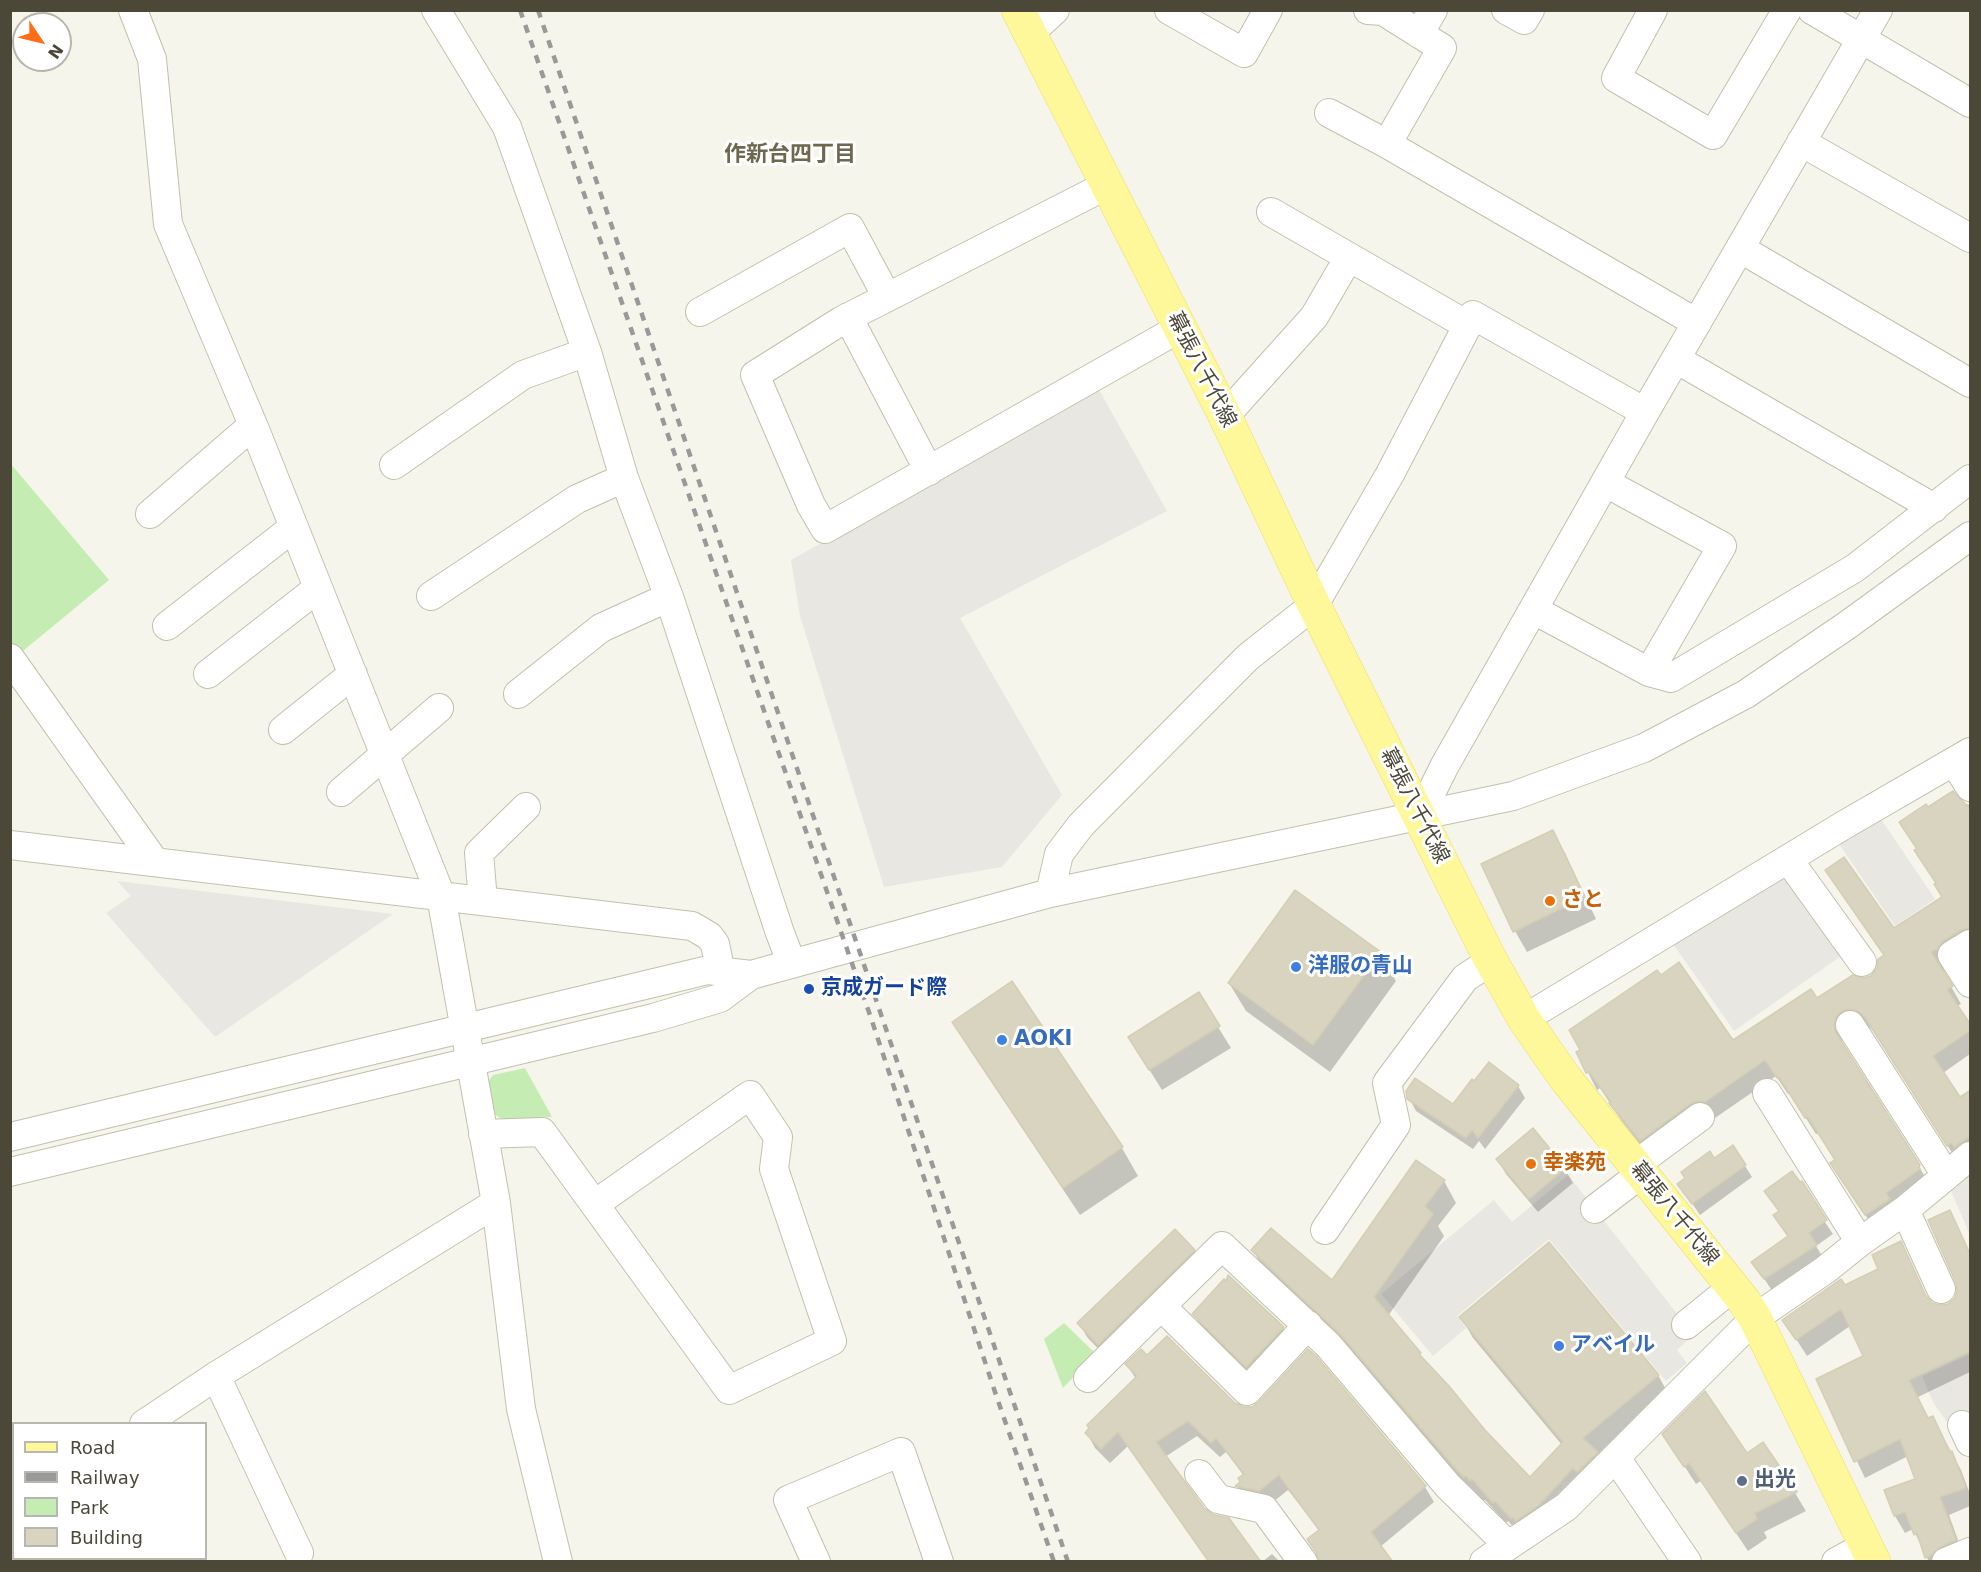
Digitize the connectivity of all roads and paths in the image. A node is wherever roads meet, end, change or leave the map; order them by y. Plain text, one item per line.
1 (133, 10) edge
2 (436, 10) edge
3 (1055, 10) edge
4 (1169, 10) edge
5 (1268, 10) edge
6 (1368, 10) edge
7 (1506, 10) edge
8 (1530, 10) edge
9 (1653, 10) edge
10 (1786, 10) edge
11 (1812, 10) edge
12 (1878, 10) edge
13 (1024, 22) edge
14 (1426, 22) edge
15 (1861, 39) junction
16 (1971, 103) edge
17 (1329, 113) dead end
18 (1802, 142) junction
19 (1387, 144) junction
20 (1107, 185) junction
21 (1271, 213) dead end
22 (1971, 238) edge
23 (1741, 249) junction
24 (1349, 257) junction
25 (887, 297) junction
26 (700, 312) dead end
27 (848, 317) junction
28 (1697, 323) junction
29 (1467, 325) junction
30 (1180, 328) junction
31 (587, 352) junction
32 (1676, 359) junction
33 (1971, 383) edge
34 (1645, 412) junction
35 (1225, 416) junction
36 (253, 425) junction
37 (394, 465) dead end
38 (929, 471) junction
39 (624, 478) junction
40 (1971, 479) edge
41 (1606, 483) junction
42 (1934, 508) junction
43 (150, 514) dead end
44 (294, 527) junction
45 (1971, 536) edge
46 (318, 588) junction
47 (431, 596) dead end
48 (669, 597) junction
49 (1314, 605) junction
50 (1534, 610) junction
51 (166, 626) dead end
52 (10, 658) edge
53 (1649, 672) junction
54 (208, 674) dead end
55 (352, 674) junction
56 (518, 694) dead end
57 (439, 708) dead end
58 (284, 730) dead end
59 (385, 756) junction
60 (1962, 757) edge
61 (1971, 787) edge
62 (341, 792) dead end
63 (526, 807) dead end
64 (1419, 817) junction
65 (10, 845) edge
66 (1788, 859) junction
67 (155, 862) junction
68 (1050, 893) junction
69 (441, 896) junction
70 (483, 901) junction
71 (1971, 944) edge
72 (1491, 961) junction
73 (1862, 962) dead end
74 (792, 964) junction
75 (721, 972) junction
76 (751, 975) junction
77 (1971, 982) edge
78 (1524, 1019) junction
79 (1850, 1025) dead end
80 (464, 1028) junction
81 (470, 1061) junction
82 (1767, 1093) dead end
83 (1700, 1117) dead end
84 (483, 1134) junction
85 (10, 1137) edge
86 (1971, 1156) edge
87 (1638, 1169) junction
88 (10, 1172) edge
89 (1946, 1175) junction
90 (496, 1203) junction
91 (595, 1204) junction
92 (1595, 1209) dead end
93 (1905, 1210) junction
94 (1325, 1230) dead end
95 (1860, 1242) junction
96 (1733, 1287) junction
97 (1941, 1289) dead end
98 (1161, 1306) junction
99 (1755, 1318) junction
100 (1308, 1325) junction
101 (1686, 1325) dead end
102 (216, 1376) junction
103 (1088, 1378) dead end
104 (147, 1422) edge
105 (1616, 1458) junction
106 (1199, 1474) dead end
107 (1508, 1545) junction
108 (1971, 1552) edge
109 (299, 1553) dead end
110 (1870, 1553) edge
111 (558, 1562) edge
112 (816, 1562) edge
113 (939, 1562) edge
114 (1303, 1562) edge
115 (1484, 1562) edge
116 (1687, 1562) edge
117 (1836, 1562) edge
118 (1946, 1562) edge

1 - 36 street
2 - 31 street
3 - 13 street
4 - 5 street
6 - 14 street
7 - 8 street
9 - 10 street
11 - 15 street
12 - 15 street
13 - 20 main road, 幕張八千代線
14 - 19 street
15 - 16 street
15 - 18 street
17 - 19 street
18 - 22 street
18 - 23 street
19 - 28 street
20 - 25 street
20 - 30 main road, 幕張八千代線
21 - 24 street
23 - 28 street
23 - 33 street
24 - 29 street
24 - 35 street
25 - 26 street
25 - 27 street
27 - 38 street
27 - 38 street
28 - 32 street
29 - 34 street
29 - 49 street
30 - 35 main road, 幕張八千代線
30 - 38 street
31 - 37 street
31 - 39 street
32 - 34 street
32 - 42 street
34 - 41 street
35 - 49 main road, 幕張八千代線
36 - 43 street
36 - 44 street
39 - 47 street
39 - 48 street
40 - 42 street
41 - 50 street
41 - 53 street
42 - 53 street
44 - 46 street
44 - 51 street
45 - 64 street
46 - 54 street
46 - 55 street
48 - 56 street
48 - 74 street
49 - 64 main road, 幕張八千代線
49 - 68 street
50 - 53 street
50 - 64 street
52 - 67 street
55 - 58 street
55 - 59 street
57 - 59 street
59 - 62 street
59 - 69 street
60 - 61 street
60 - 66 street
63 - 70 street
64 - 68 street
64 - 72 main road, 幕張八千代線
65 - 67 street
66 - 73 street
66 - 78 street
67 - 69 street
68 - 74 street
69 - 70 street
69 - 80 street
70 - 75 street
71 - 77 street
72 - 78 main road, 幕張八千代線
72 - 94 street
74 - 76 street
75 - 76 street
75 - 80 street
76 - 81 street
78 - 87 main road, 幕張八千代線
79 - 89 street
80 - 81 street
80 - 85 street
81 - 84 street
81 - 88 street
82 - 95 street
83 - 87 street
84 - 90 street
84 - 91 street
86 - 89 street
87 - 92 street
87 - 96 main road, 幕張八千代線
89 - 93 street
90 - 102 street
90 - 111 street
91 - 91 street
93 - 95 street
93 - 97 street
95 - 99 street
96 - 99 main road, 幕張八千代線
96 - 101 street
98 - 100 street
98 - 100 street
98 - 103 street
99 - 105 street
99 - 110 main road, 幕張八千代線
100 - 107 street
102 - 104 street
102 - 109 street
105 - 107 street
105 - 116 street
106 - 114 street
107 - 115 street
108 - 118 street
110 - 117 street
112 - 113 street

